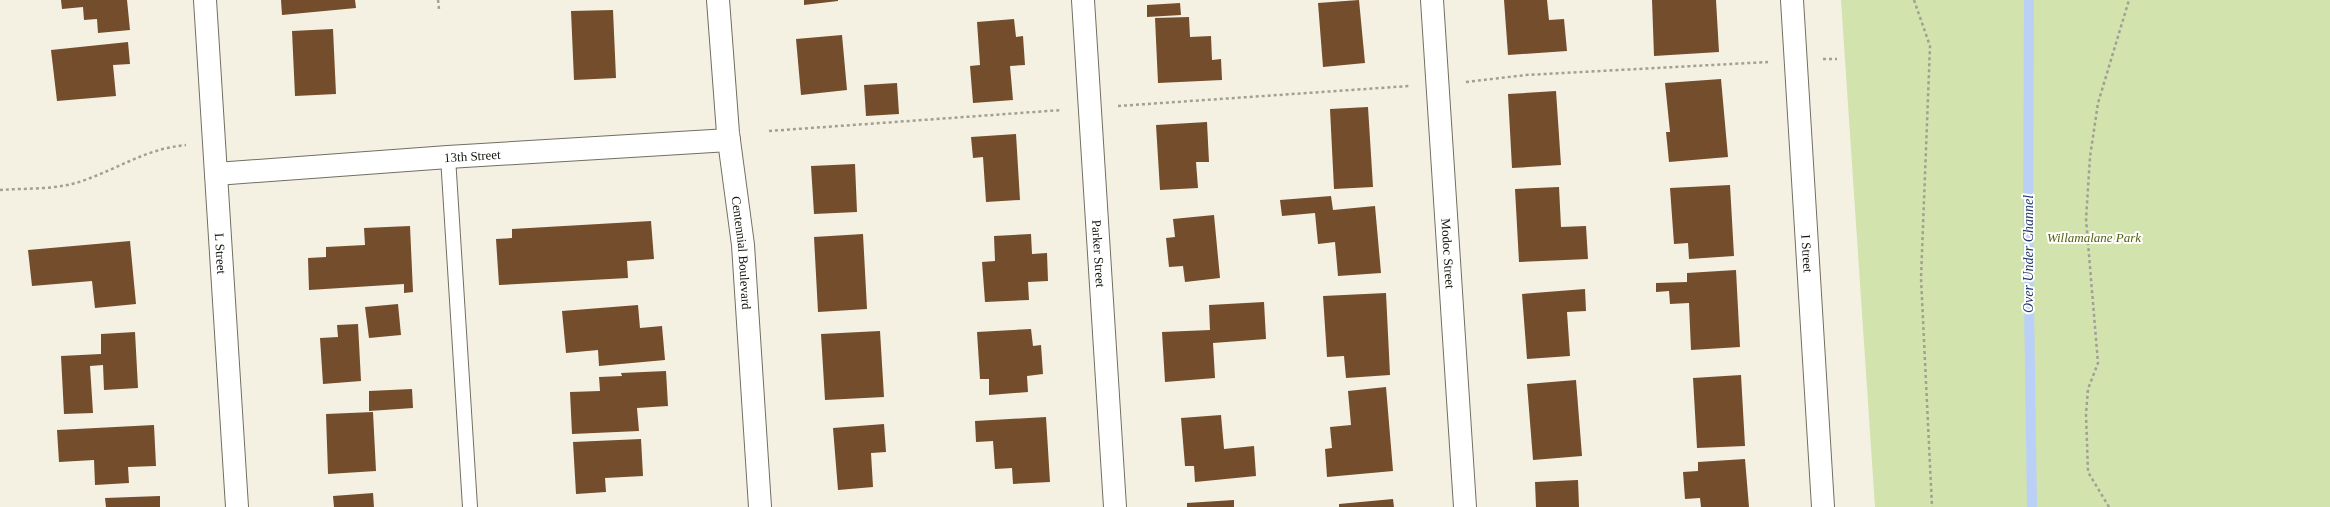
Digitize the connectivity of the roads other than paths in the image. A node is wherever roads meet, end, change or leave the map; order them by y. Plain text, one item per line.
1 (205, 0) edge
2 (718, 0) edge
3 (1083, 0) edge
4 (1432, 0) edge
5 (1792, 0) edge
6 (729, 140) junction
7 (448, 157) junction
8 (216, 174) junction
9 (237, 507) edge
10 (470, 507) edge
11 (760, 507) edge
12 (1115, 507) edge
13 (1465, 507) edge
14 (1823, 507) edge

1 - 8 street, L Street
2 - 6 street, Centennial Boulevard
3 - 12 street, Parker Street
4 - 13 street, Modoc Street
5 - 14 street, I Street
6 - 7 street, 13th Street
6 - 11 street, Centennial Boulevard
7 - 8 street, 13th Street
7 - 10 lane
8 - 9 street, L Street

